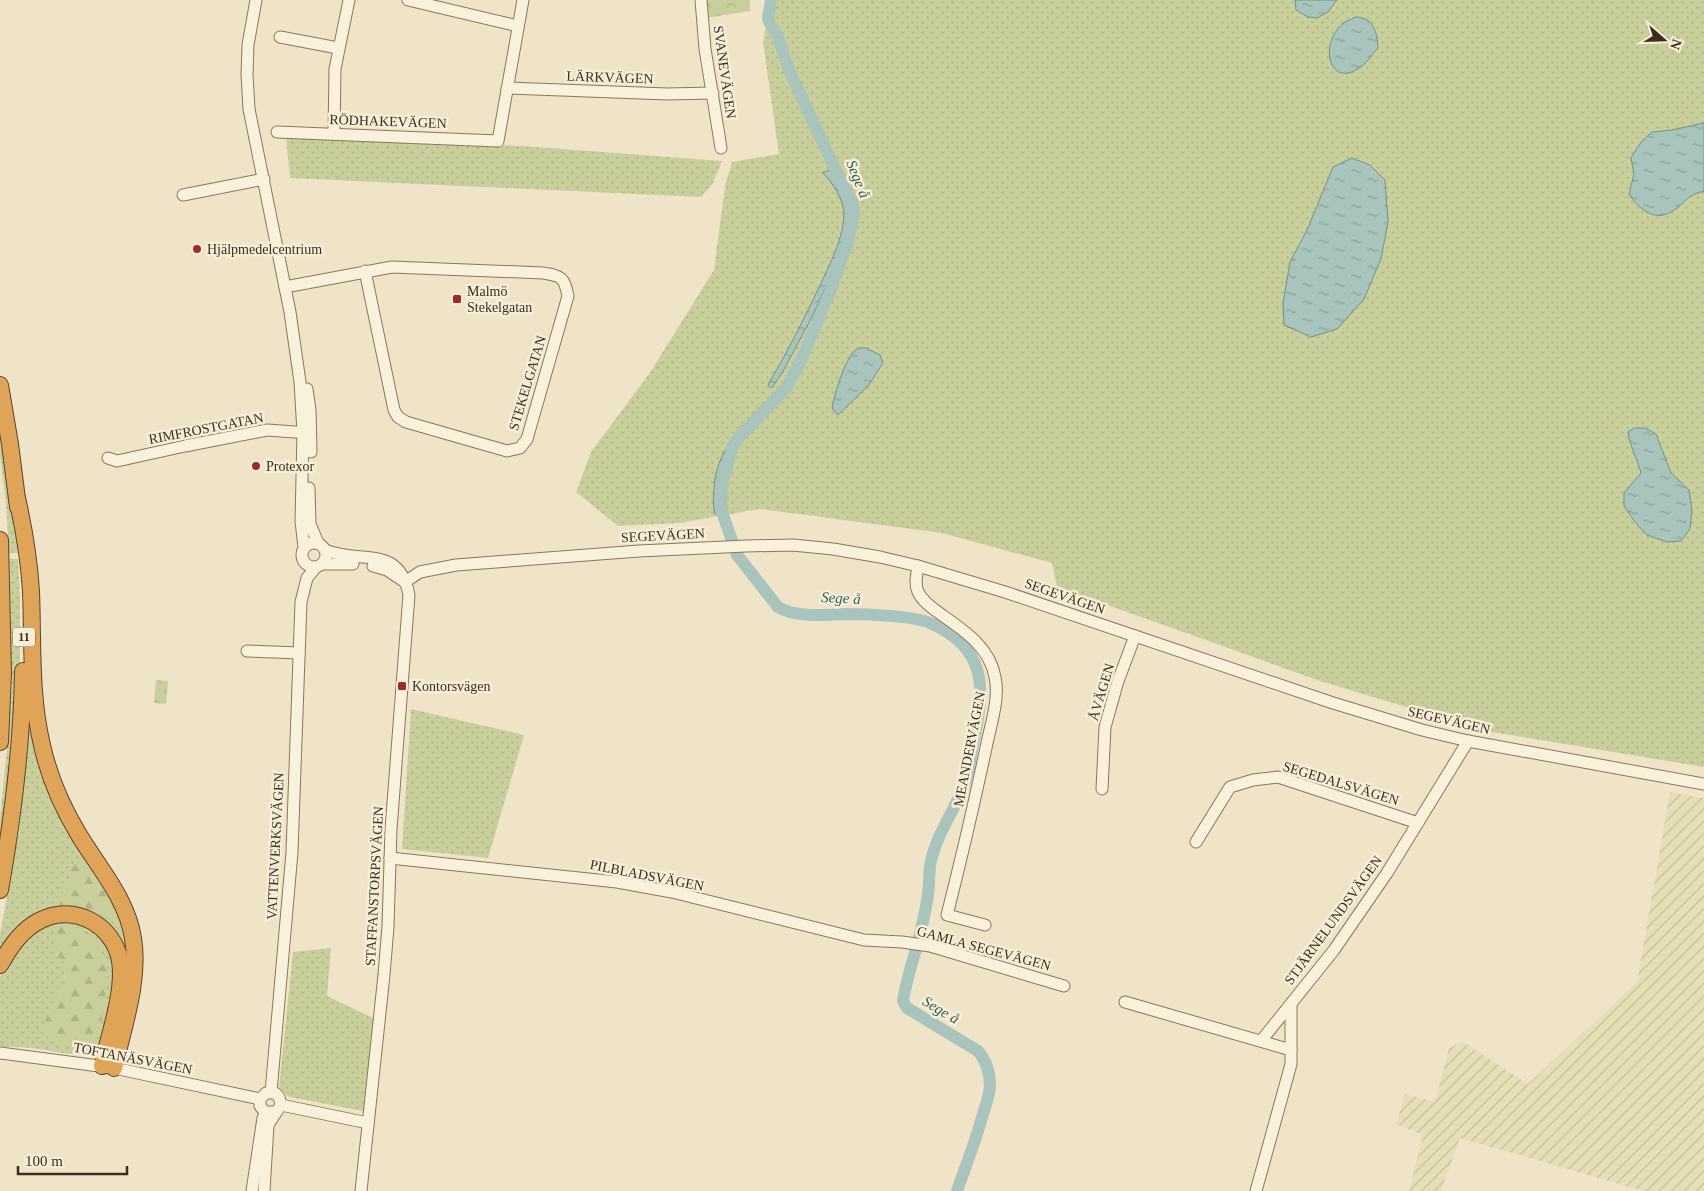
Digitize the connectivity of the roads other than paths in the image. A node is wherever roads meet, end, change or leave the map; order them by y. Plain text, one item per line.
1 (256, 0) edge
2 (349, 0) edge
3 (408, 0) edge
4 (523, 0) edge
5 (701, 0) edge
6 (518, 26) junction
7 (280, 37) dead end
8 (338, 48) junction
9 (507, 88) junction
10 (713, 93) junction
11 (277, 132) dead end
12 (334, 134) junction
13 (721, 148) dead end
14 (264, 179) junction
15 (183, 195) dead end
16 (365, 271) junction
17 (285, 287) junction
18 (0, 385) edge
19 (307, 433) junction
20 (108, 458) dead end
21 (17, 498) junction
22 (0, 540) edge
23 (304, 547) junction
24 (321, 547) junction
25 (303, 561) junction
26 (319, 566) junction
27 (918, 566) junction
28 (405, 582) junction
29 (301, 602) junction
30 (3, 626) junction
31 (1135, 636) junction
32 (247, 651) dead end
33 (299, 653) junction
34 (0, 683) edge
35 (1468, 741) junction
36 (0, 742) edge
37 (1704, 784) edge
38 (1102, 788) dead end
39 (1418, 823) junction
40 (1196, 842) dead end
41 (390, 858) junction
42 (0, 890) edge
43 (985, 924) dead end
44 (899, 942) joint
45 (0, 965) edge
46 (1064, 986) dead end
47 (1125, 1002) dead end
48 (1291, 1004) junction
49 (1261, 1041) junction
50 (1291, 1050) junction
51 (0, 1053) edge
52 (108, 1067) junction
53 (271, 1092) junction
54 (260, 1099) junction
55 (274, 1110) junction
56 (368, 1123) junction
57 (252, 1191) edge
58 (264, 1191) edge
59 (361, 1191) edge
60 (1256, 1191) edge

1 - 14 street
2 - 8 street
3 - 6 street
4 - 6 street
5 - 10 street, SVANEVÄGEN
6 - 9 street
7 - 8 street
8 - 12 street
9 - 10 street, LÄRKVÄGEN
9 - 12 street, RÖDHAKEVÄGEN
10 - 13 street, SVANEVÄGEN
11 - 12 street, RÖDHAKEVÄGEN
14 - 15 street
14 - 17 street
16 - 16 street, STEKELGATAN
16 - 17 street, STEKELGATAN
17 - 19 street
18 - 21 highway, 11
19 - 20 street, RIMFROSTGATAN
19 - 23 street
19 - 24 street
21 - 42 highway, 11
21 - 52 highway
22 - 30 highway, 11
23 - 24 street
23 - 25 street
24 - 26 street
24 - 28 street
25 - 26 street
25 - 29 street, VATTENVERKSVÄGEN
26 - 28 street
26 - 29 street, VATTENVERKSVÄGEN
27 - 28 street, SEGEVÄGEN
27 - 31 street, SEGEVÄGEN
27 - 43 street, MEANDERVÄGEN
28 - 41 street, STAFFANSTORPSVÄGEN
29 - 33 street, VATTENVERKSVÄGEN
30 - 34 highway
30 - 36 highway, 11
31 - 35 street, SEGEVÄGEN
31 - 38 street, ÅVÄGEN
32 - 33 street
33 - 53 street, VATTENVERKSVÄGEN
35 - 37 street, SEGEVÄGEN
35 - 39 street, STJÄRNELUNDSVÄGEN
39 - 40 street, SEGEDALSVÄGEN
39 - 48 street, STJÄRNELUNDSVÄGEN
41 - 44 street, PILBLADSVÄGEN
41 - 56 street, STAFFANSTORPSVÄGEN
44 - 46 street, GAMLA SEGEVÄGEN
45 - 52 highway
47 - 49 street
48 - 49 street
48 - 50 street, STJÄRNELUNDSVÄGEN
49 - 50 street
50 - 60 street, STJÄRNELUNDSVÄGEN
51 - 52 street, TOFTANÄSVÄGEN
52 - 54 street, TOFTANÄSVÄGEN
53 - 54 street
53 - 55 street
54 - 55 street
55 - 56 street
55 - 57 street
55 - 58 street
56 - 59 street, STAFFANSTORPSVÄGEN

